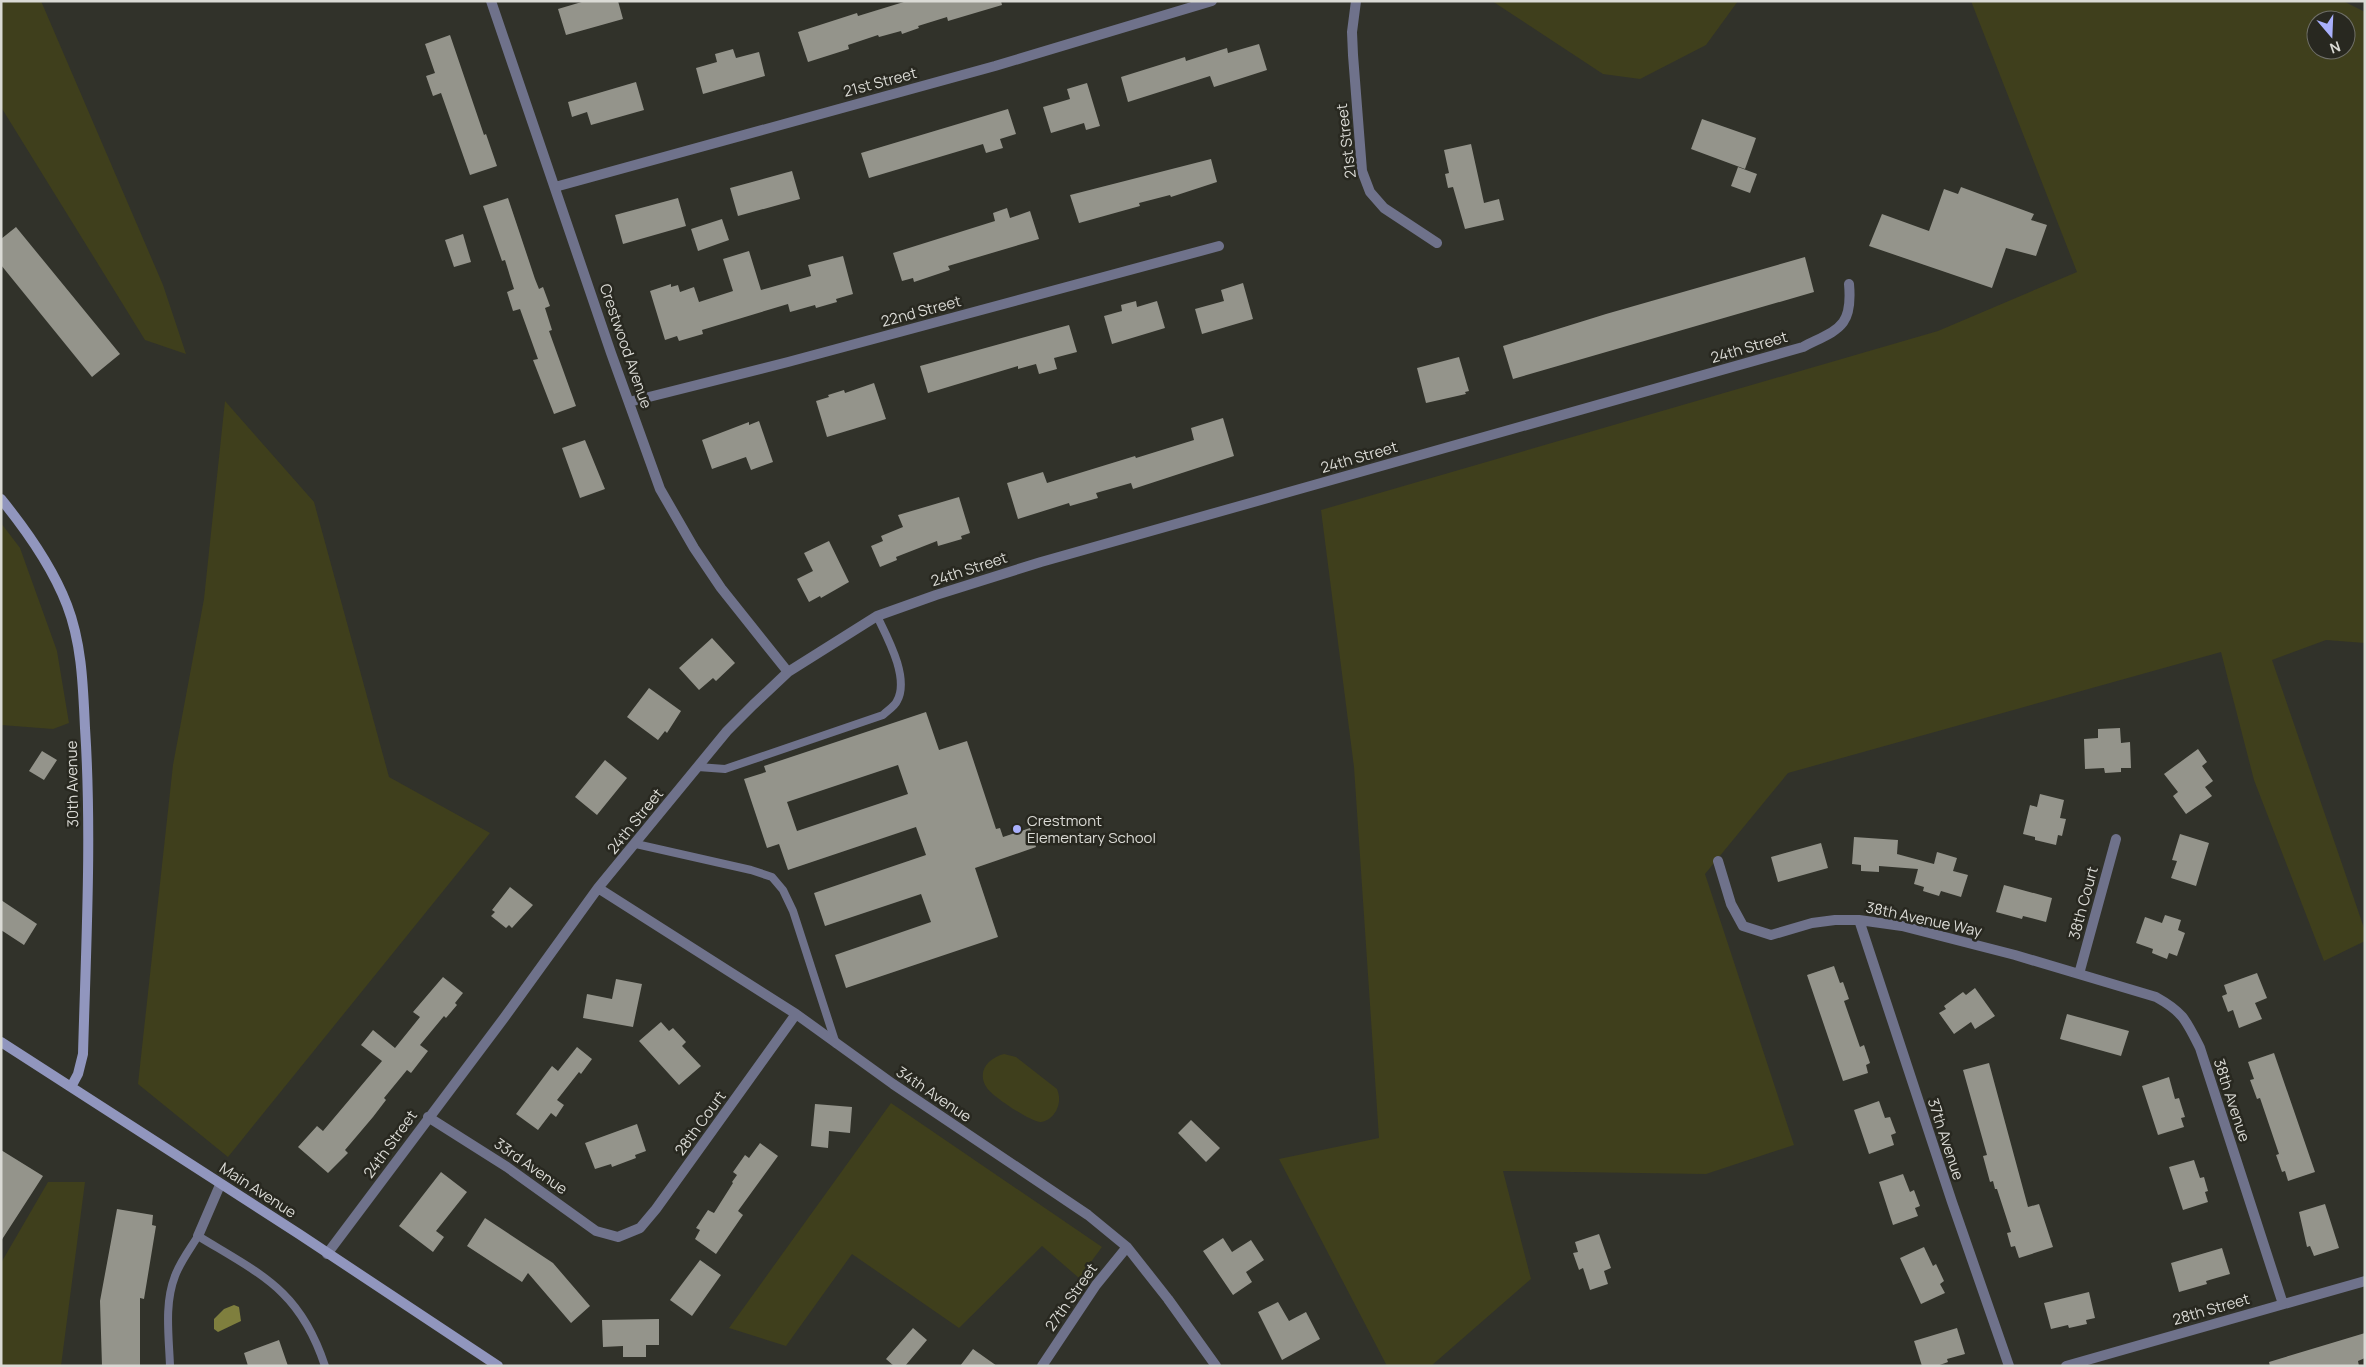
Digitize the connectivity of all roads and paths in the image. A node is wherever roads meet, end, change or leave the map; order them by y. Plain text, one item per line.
1 (491, 1) edge
2 (1212, 1) edge
3 (1356, 1) edge
4 (555, 186) junction
5 (1437, 243) dead end
6 (1219, 246) dead end
7 (1849, 284) dead end
8 (629, 402) junction
9 (1, 499) edge
10 (877, 616) junction
11 (788, 672) junction
12 (698, 767) junction
13 (2116, 839) dead end
14 (636, 844) junction
15 (1718, 861) dead end
16 (598, 888) junction
17 (1859, 920) junction
18 (2079, 974) junction
19 (796, 1014) junction
20 (1, 1042) edge
21 (836, 1044) junction
22 (71, 1087) junction
23 (428, 1117) junction
24 (220, 1184) junction
25 (198, 1236) junction
26 (618, 1237) joint
27 (1127, 1247) junction
28 (327, 1254) junction
29 (2365, 1281) edge
30 (2283, 1304) junction
31 (170, 1366) edge
32 (325, 1366) edge
33 (498, 1366) edge
34 (1042, 1366) edge
35 (1216, 1366) edge
36 (2009, 1366) edge
37 (2066, 1366) edge

1 - 4 street, Crestwood Avenue
2 - 4 street, 21st Street
3 - 5 street, 21st Street
4 - 8 street, Crestwood Avenue
6 - 8 street, 22nd Street
7 - 10 street, 24th Street
8 - 11 street, Crestwood Avenue
9 - 22 street, 30th Avenue
10 - 11 street, 24th Street
10 - 12 lane
11 - 12 street, 24th Street
12 - 14 street, 24th Street
13 - 18 street, 38th Court
14 - 16 street, 24th Street
14 - 21 lane
15 - 17 street, 38th Avenue Way
16 - 19 street, 34th Avenue
16 - 23 street, 24th Street
17 - 18 street, 38th Avenue Way
17 - 36 street, 37th Avenue
18 - 30 street, 38th Avenue
19 - 21 street, 34th Avenue
19 - 26 street, 28th Court
20 - 22 street, Main Avenue
21 - 27 street, 34th Avenue
22 - 24 street, Main Avenue
23 - 26 street, 33rd Avenue
23 - 28 street, 24th Street
24 - 25 street
24 - 28 street, Main Avenue
25 - 31 lane
25 - 32 lane
27 - 34 street, 27th Street
27 - 35 street, 34th Avenue
28 - 33 street, Main Avenue
29 - 30 street, 28th Street
30 - 37 street, 28th Street

